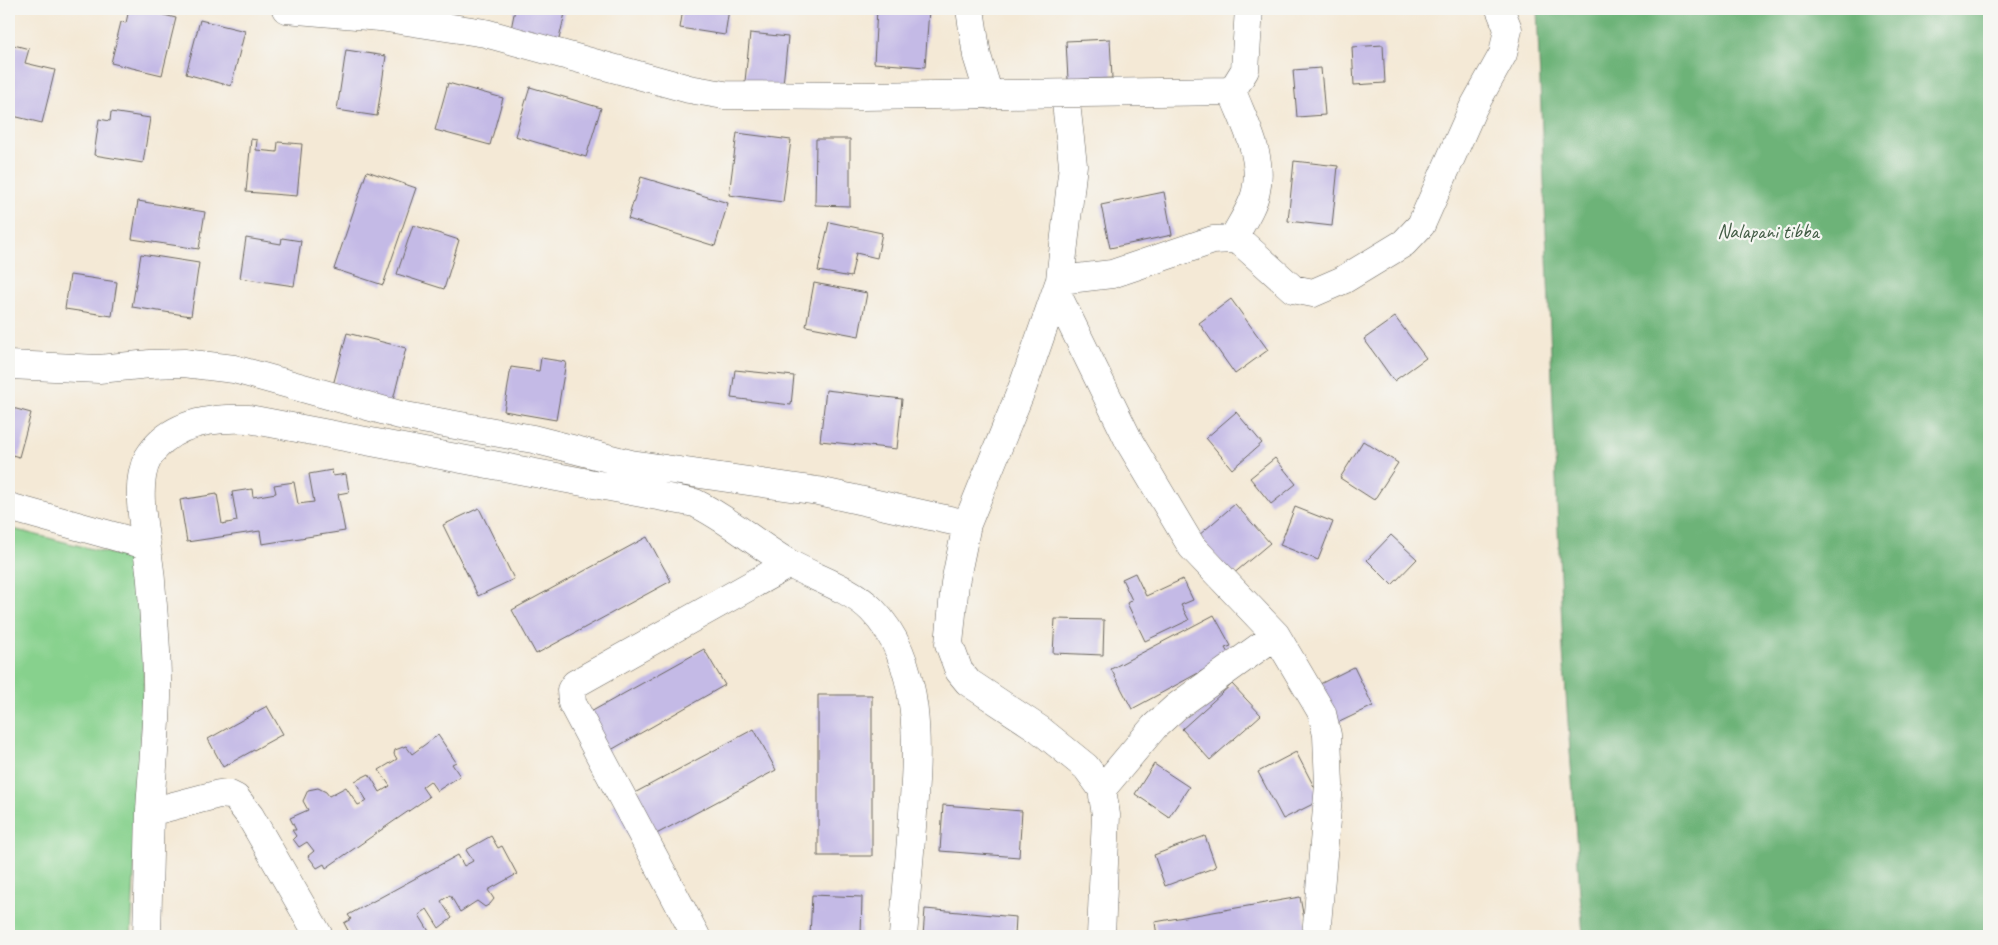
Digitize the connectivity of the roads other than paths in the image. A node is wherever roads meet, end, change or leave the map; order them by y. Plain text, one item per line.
1 (286, 9) edge
2 (970, 9) edge
3 (1249, 9) edge
4 (1500, 9) edge
5 (381, 13) edge
6 (1232, 91) junction
7 (1065, 94) junction
8 (989, 95) junction
9 (1233, 239) junction
10 (1058, 288) junction
11 (9, 365) edge
12 (9, 507) edge
13 (967, 524) junction
14 (146, 545) junction
15 (790, 564) junction
16 (1276, 634) junction
17 (1102, 789) junction
18 (150, 812) junction
19 (147, 936) edge
20 (319, 936) edge
21 (696, 936) edge
22 (903, 936) edge
23 (1101, 936) edge
24 (1316, 936) edge

1 - 5 street
2 - 8 street
3 - 6 street
4 - 9 street
5 - 8 street
6 - 7 street
6 - 9 street
7 - 8 street
7 - 10 street
9 - 10 street
10 - 13 street
10 - 16 street
11 - 13 street
12 - 14 street
13 - 17 street
14 - 15 street
14 - 18 street
15 - 21 street
15 - 22 street
16 - 17 street
16 - 24 street
17 - 23 street
18 - 19 street
18 - 20 street

